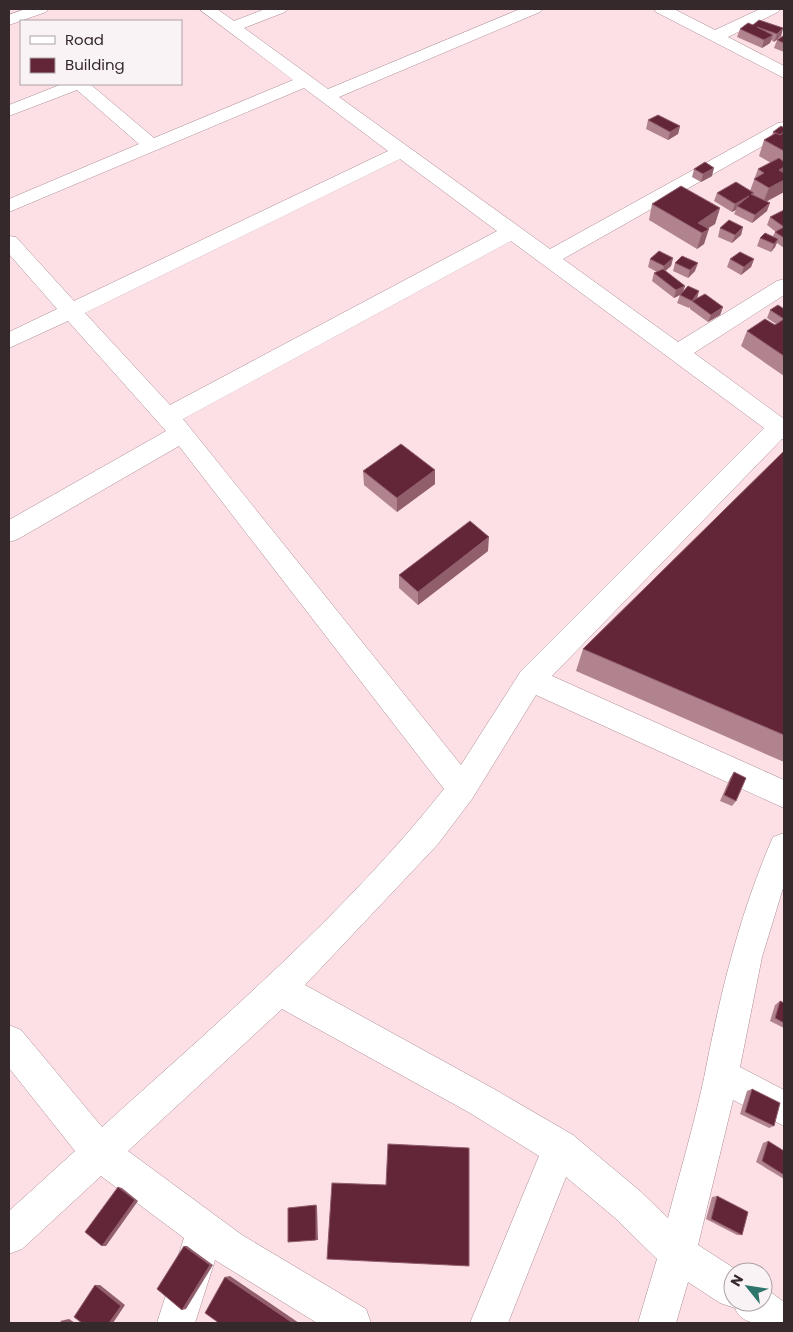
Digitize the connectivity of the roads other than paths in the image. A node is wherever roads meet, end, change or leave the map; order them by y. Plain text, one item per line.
1 (40, 9) edge
2 (207, 9) edge
3 (279, 9) edge
4 (534, 9) edge
5 (662, 9) edge
6 (772, 9) edge
7 (9, 21) edge
8 (232, 27) junction
9 (20, 32) edge
10 (715, 37) junction
11 (784, 73) edge
12 (306, 81) junction
13 (75, 85) edge
14 (79, 85) edge
15 (326, 96) junction
16 (9, 111) edge
17 (784, 127) edge
18 (152, 146) junction
19 (402, 151) junction
20 (9, 206) edge
21 (512, 232) junction
22 (9, 242) edge
23 (548, 259) junction
24 (784, 286) edge
25 (73, 311) junction
26 (9, 340) edge
27 (678, 353) junction
28 (174, 425) junction
29 (782, 429) edge
30 (9, 532) edge
31 (531, 679) junction
32 (462, 788) junction
33 (784, 794) edge
34 (784, 847) edge
35 (279, 989) junction
36 (9, 1042) edge
37 (721, 1075) junction
38 (784, 1109) edge
39 (560, 1148) junction
40 (100, 1153) junction
41 (206, 1231) junction
42 (9, 1236) edge
43 (677, 1253) junction
44 (723, 1283) edge
45 (766, 1312) edge
46 (176, 1323) edge
47 (352, 1323) edge
48 (489, 1323) edge
49 (657, 1323) edge
50 (782, 1323) edge

1 - 7 street
2 - 8 street
3 - 8 street
4 - 15 street
5 - 10 street
6 - 10 street
7 - 9 street
8 - 12 street
10 - 11 street
12 - 15 street
12 - 18 street
13 - 16 street
14 - 18 street
15 - 19 street
17 - 23 street
18 - 20 street
19 - 21 street
19 - 25 street
21 - 23 street
21 - 28 street
22 - 25 street
23 - 27 street
24 - 27 street
25 - 26 street
25 - 28 street
27 - 29 street
28 - 30 street
28 - 32 street
29 - 31 street
31 - 32 street
31 - 33 street
32 - 35 street
34 - 37 street
35 - 39 street
35 - 40 street
36 - 40 street
37 - 38 street
37 - 43 street
39 - 43 street
39 - 48 street
40 - 41 street
40 - 42 street
41 - 46 street
41 - 47 street
43 - 44 street
43 - 49 street
45 - 50 street

